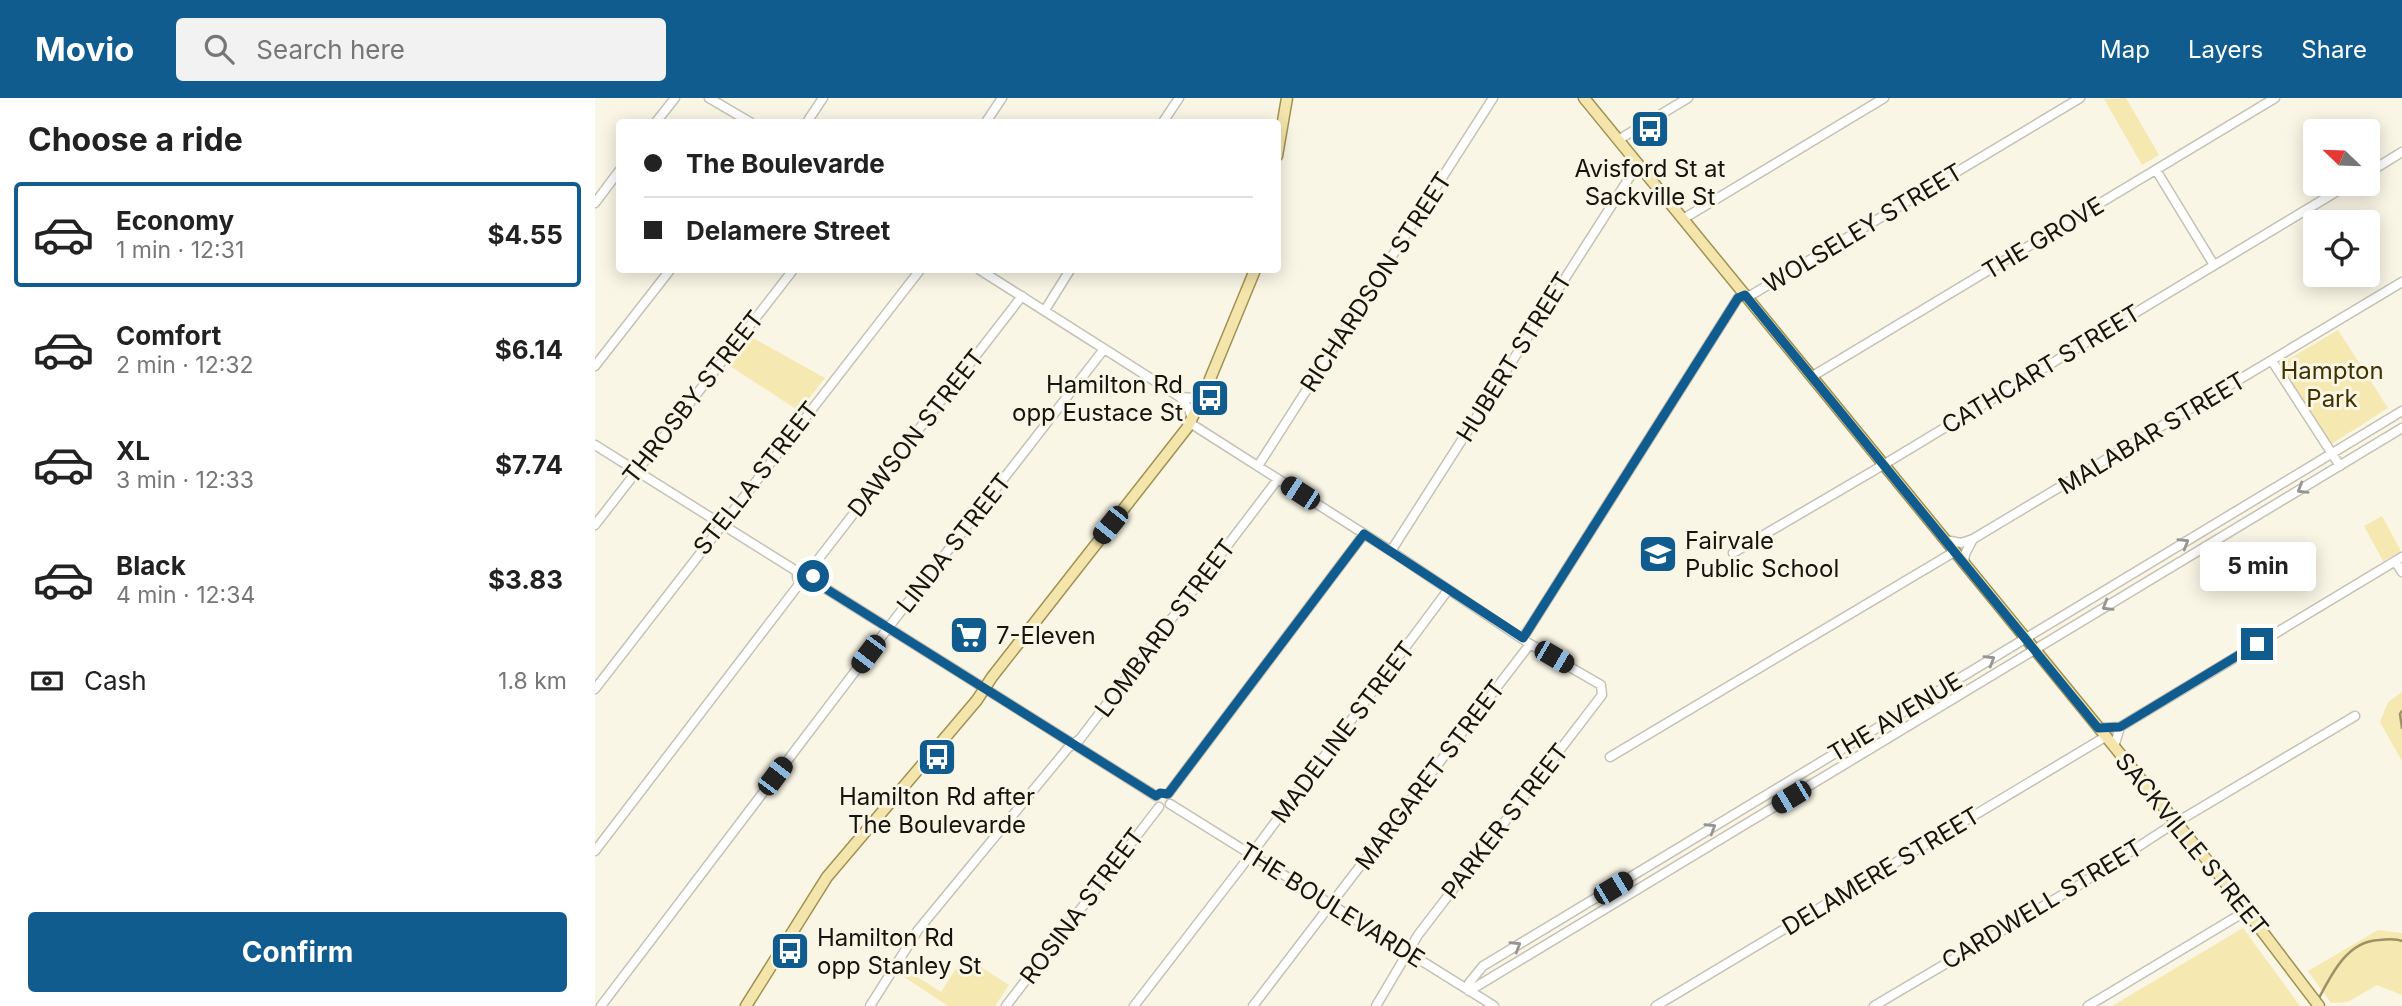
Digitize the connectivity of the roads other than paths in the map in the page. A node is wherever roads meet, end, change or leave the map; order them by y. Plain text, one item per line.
1 (675, 98) edge
2 (709, 98) edge
3 (823, 98) edge
4 (1002, 98) edge
5 (1179, 98) edge
6 (1287, 98) edge
7 (1493, 98) edge
8 (1584, 98) edge
9 (1688, 98) edge
10 (1884, 98) edge
11 (2080, 98) edge
12 (2275, 98) edge
13 (658, 119) edge
14 (745, 119) edge
15 (809, 119) edge
16 (988, 119) edge
17 (1165, 119) edge
18 (1281, 125) edge
19 (1618, 140) junction
20 (2402, 152) edge
21 (1638, 164) junction
22 (2380, 166) edge
23 (2156, 170) junction
24 (616, 175) edge
25 (2329, 196) edge
26 (595, 203) edge
27 (1683, 219) junction
28 (2214, 265) junction
29 (668, 273) edge
30 (791, 273) edge
31 (918, 273) edge
32 (985, 273) edge
33 (1068, 273) edge
34 (1254, 273) edge
35 (2402, 282) edge
36 (1745, 295) junction
37 (1021, 296) junction
38 (1045, 310) junction
39 (1104, 349) junction
40 (2272, 361) junction
41 (595, 366) edge
42 (1811, 377) junction
43 (1203, 396) junction
44 (1180, 397) junction
45 (2402, 411) edge
46 (1191, 421) junction
47 (2402, 428) edge
48 (595, 445) edge
49 (2332, 454) junction
50 (1883, 465) junction
51 (1258, 466) junction
52 (2340, 466) junction
53 (636, 470) junction
54 (1278, 479) junction
55 (721, 523) junction
56 (595, 525) edge
57 (1364, 534) junction
58 (1944, 539) junction
59 (1973, 540) junction
60 (1391, 551) junction
61 (1954, 552) junction
62 (1733, 553) dead end
63 (2398, 559) edge
64 (1964, 565) junction
65 (810, 570) junction
66 (798, 572) junction
67 (2402, 572) edge
68 (812, 580) junction
69 (800, 583) junction
70 (1448, 590) junction
71 (888, 628) junction
72 (2025, 639) junction
73 (1526, 641) junction
74 (2034, 650) junction
75 (595, 689) edge
76 (985, 689) junction
77 (2355, 716) dead end
78 (2120, 727) junction
79 (2102, 732) junction
80 (1074, 744) junction
81 (2114, 747) junction
82 (1610, 757) dead end
83 (1168, 794) junction
84 (1156, 796) junction
85 (1170, 804) junction
86 (1159, 807) junction
87 (2176, 823) junction
88 (595, 851) edge
89 (1251, 854) junction
90 (1331, 905) junction
91 (2246, 911) junction
92 (1409, 953) junction
93 (1469, 991) junction
94 (601, 1006) edge
95 (746, 1006) edge
96 (870, 1006) edge
97 (1006, 1006) edge
98 (1134, 1006) edge
99 (1254, 1006) edge
100 (1376, 1006) edge
101 (1494, 1006) edge
102 (1656, 1006) edge
103 (1874, 1006) edge
104 (2088, 1006) edge
105 (2319, 1006) edge

1 - 13 street
2 - 14 street
3 - 15 street
4 - 16 street
5 - 17 street
6 - 18 main road
7 - 51 street, RICHARDSON STREET
8 - 19 main road, SACKVILLE STREET
9 - 19 street
10 - 27 street
11 - 36 street, WOLSELEY STREET
12 - 23 street, THE GROVE
19 - 21 main road, SACKVILLE STREET
20 - 22 street
21 - 27 main road, SACKVILLE STREET
21 - 60 street, HUBERT STREET
23 - 28 street
23 - 42 street, THE GROVE
24 - 26 street
25 - 28 street, CATHCART STREET
27 - 36 main road, SACKVILLE STREET
28 - 50 street, CATHCART STREET
29 - 41 street
30 - 53 street, THROSBY STREET
31 - 55 street, STELLA STREET
32 - 37 street
33 - 38 street
34 - 43 main road
35 - 40 street, MALABAR STREET
36 - 42 main road, SACKVILLE STREET
36 - 73 street, WOLSELEY STREET
37 - 38 street
37 - 65 street, DAWSON STREET
38 - 39 street
39 - 44 street
39 - 71 street, LINDA STREET
40 - 49 street
40 - 59 street, MALABAR STREET
42 - 50 main road, SACKVILLE STREET
43 - 44 street
43 - 46 main road
44 - 46 street
45 - 49 street, THE AVENUE
46 - 51 street
46 - 76 main road
47 - 52 street, THE AVENUE
48 - 53 street
49 - 52 street
72 -> 49 street, THE AVENUE
50 - 58 main road, SACKVILLE STREET
50 - 62 street, CATHCART STREET
51 - 54 street
52 -> 74 street, THE AVENUE
53 - 55 street
53 - 56 street, THROSBY STREET
54 - 57 street
54 - 80 street, LOMBARD STREET
55 - 66 street
55 - 75 street, STELLA STREET
57 - 60 street
57 - 83 street
58 - 59 street
58 - 61 main road, SACKVILLE STREET
59 - 64 street
60 - 70 street
61 - 64 main road, SACKVILLE STREET
61 - 82 street
63 - 67 street
63 - 78 street, DELAMERE STREET
64 - 72 main road, SACKVILLE STREET
65 - 66 street
65 - 68 street
66 - 69 street
68 - 69 street
68 - 71 street
69 - 88 street
70 - 73 street
70 - 89 street, MADELINE STREET
71 - 76 street
71 - 94 street, LINDA STREET
72 - 74 main road, SACKVILLE STREET
93 -> 72 street, THE AVENUE
73 - 90 street, MARGARET STREET
73 - 92 street, PARKER STREET
74 - 79 main road, SACKVILLE STREET
74 - 93 street, THE AVENUE
76 - 80 street
76 - 95 main road
77 - 87 street, CARDWELL STREET
78 - 79 street, DELAMERE STREET
78 - 81 street
79 - 81 main road, SACKVILLE STREET
79 - 102 street, DELAMERE STREET
80 - 84 street
80 - 96 street, LOMBARD STREET
81 - 87 main road, SACKVILLE STREET
83 - 84 street
83 - 85 street
84 - 86 street
85 - 86 street
85 - 89 street, THE BOULEVARDE
86 - 97 street, ROSINA STREET
87 - 91 main road, SACKVILLE STREET
87 - 103 street, CARDWELL STREET
89 - 90 street, THE BOULEVARDE
89 - 98 street, MADELINE STREET
90 - 92 street, THE BOULEVARDE
90 - 99 street, MARGARET STREET
91 - 104 street
91 - 105 main road, SACKVILLE STREET
92 - 93 street, THE BOULEVARDE
92 - 100 street, PARKER STREET
93 - 101 street, THE BOULEVARDE

